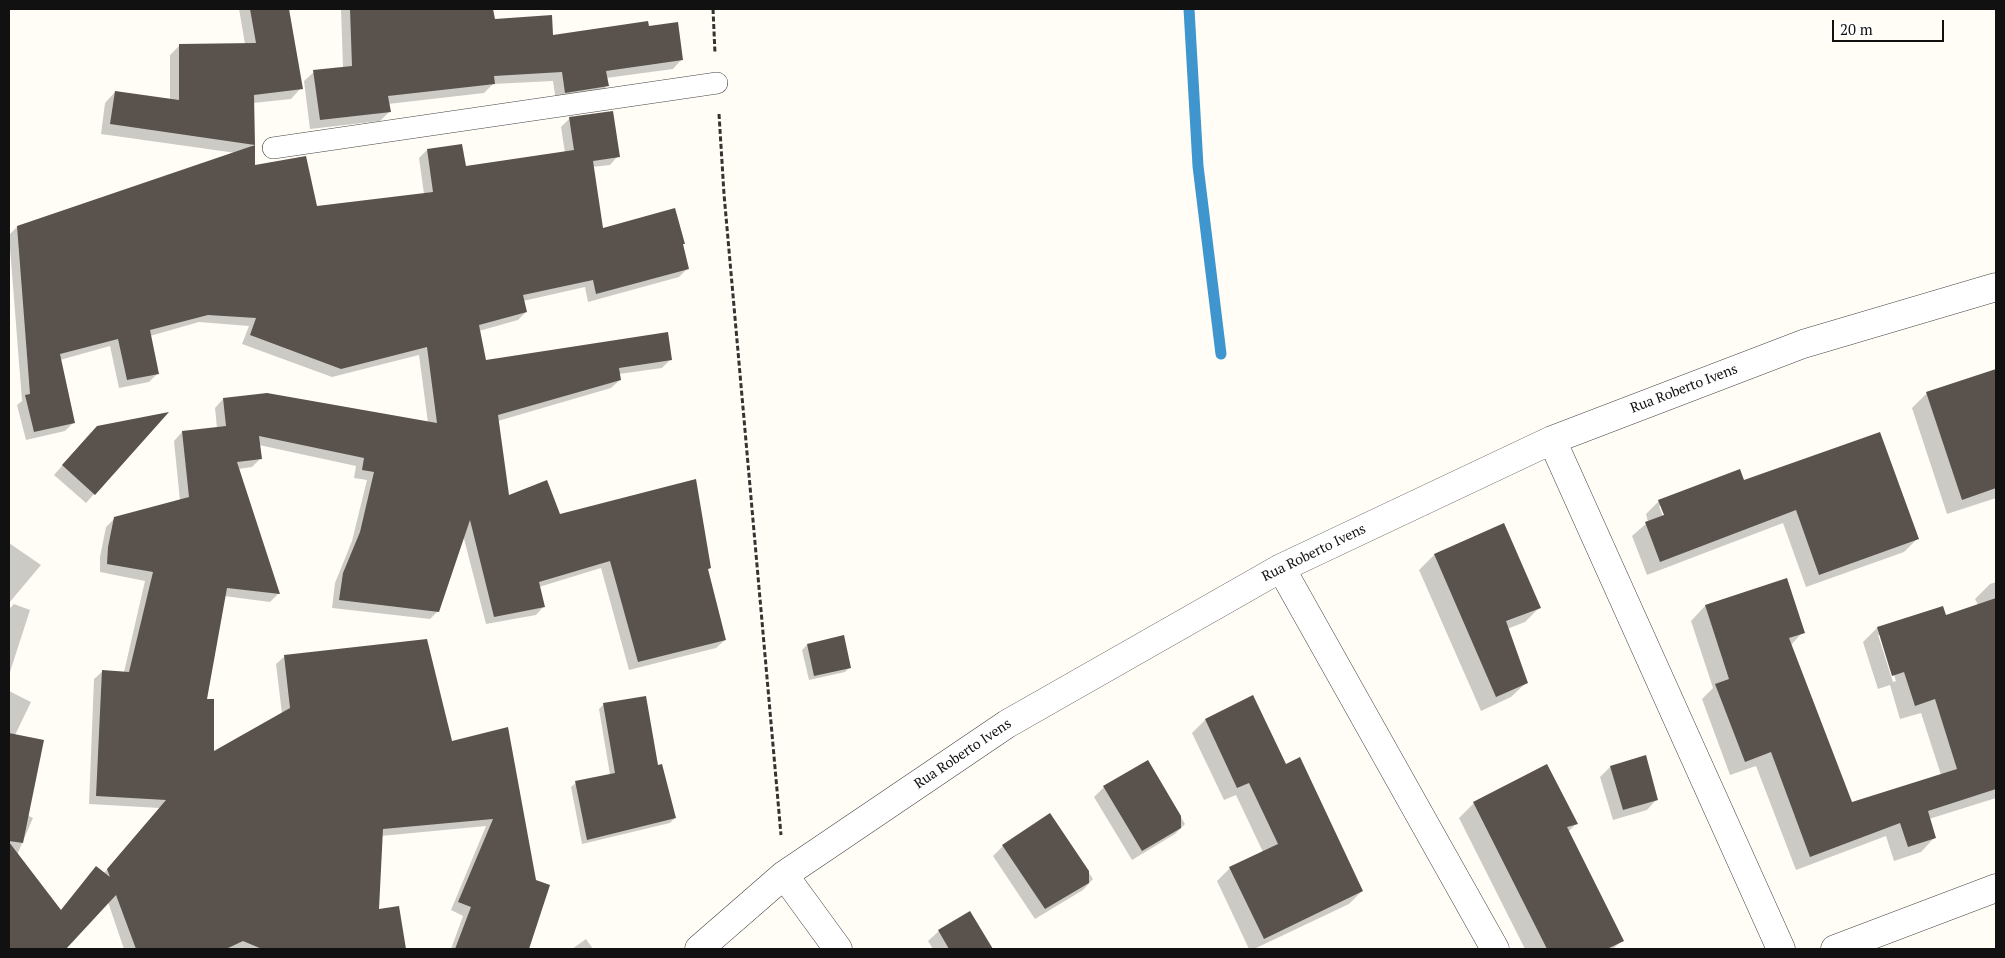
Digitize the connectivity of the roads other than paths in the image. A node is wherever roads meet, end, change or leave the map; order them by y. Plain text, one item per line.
1 (717, 83) road end
2 (273, 148) dead end
3 (1996, 287) edge
4 (1552, 440) junction
5 (1281, 568) junction
6 (784, 875) junction
7 (1996, 888) edge
8 (699, 949) edge
9 (838, 949) edge
10 (1495, 949) edge
11 (1781, 949) edge
12 (1835, 949) edge

1 - 2 lane
3 - 4 street, Rua Roberto Ivens
4 - 5 street, Rua Roberto Ivens
4 - 11 street
5 - 6 street, Rua Roberto Ivens
5 - 10 street
6 - 8 street, Rua Roberto Ivens
6 - 9 street
7 - 12 street

